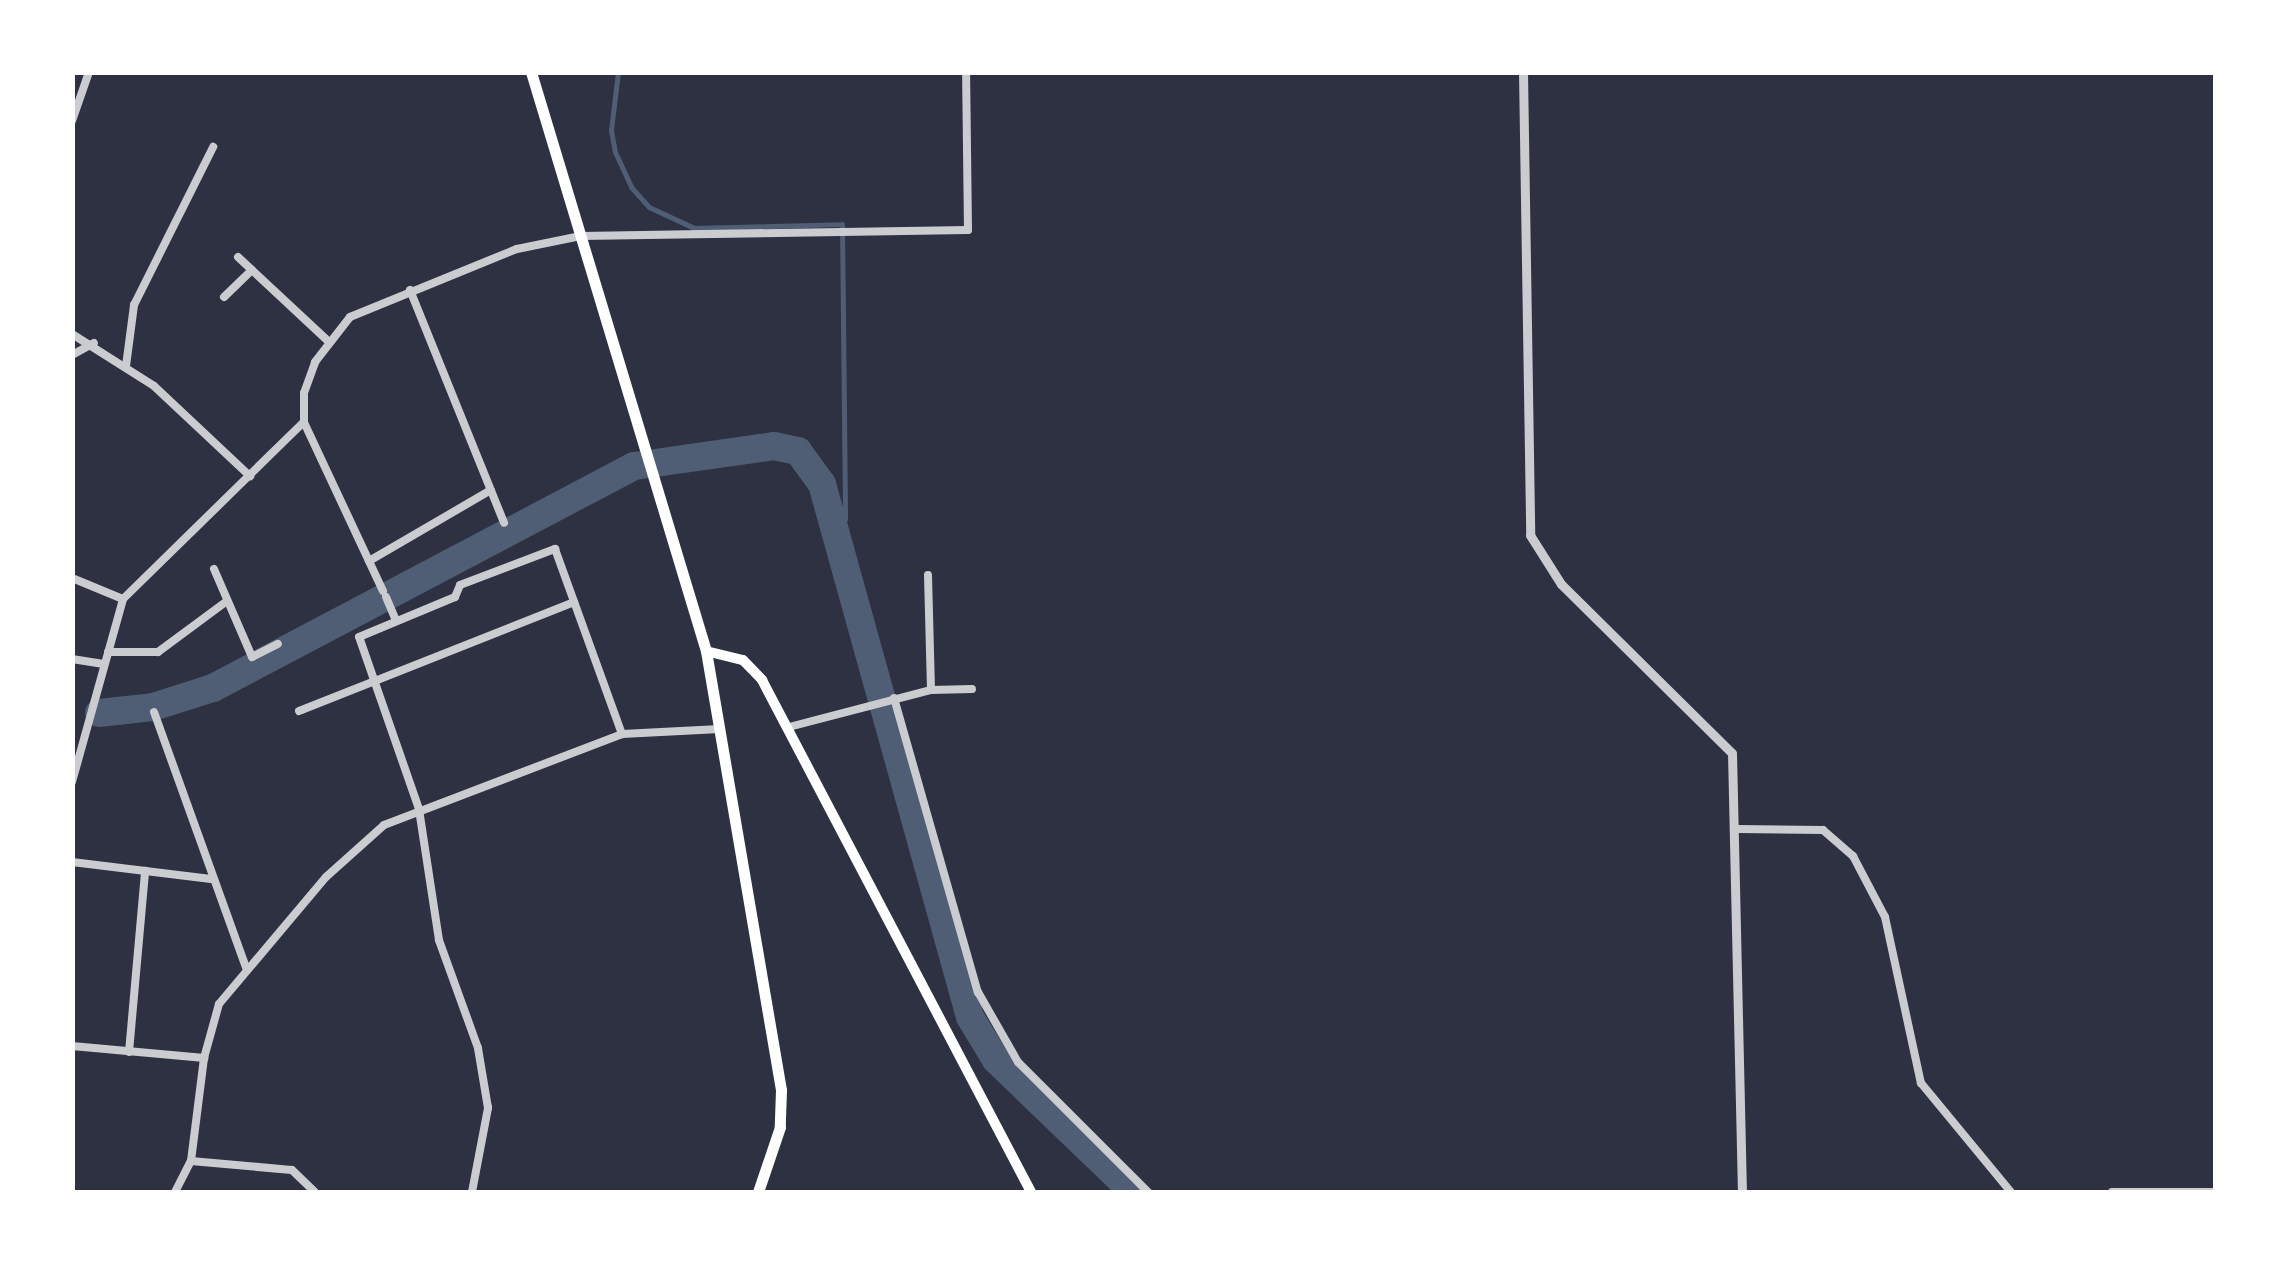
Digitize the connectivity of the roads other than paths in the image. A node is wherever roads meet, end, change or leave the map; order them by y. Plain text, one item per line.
1 (89, 72) edge
2 (531, 72) edge
3 (966, 72) edge
4 (1523, 72) edge
5 (72, 121) edge
6 (214, 147) dead end
7 (581, 236) junction
8 (238, 257) dead end
9 (252, 270) junction
10 (410, 290) junction
11 (224, 298) dead end
12 (72, 334) edge
13 (326, 340) junction
14 (94, 344) junction
15 (72, 355) edge
16 (126, 366) junction
17 (304, 422) junction
18 (250, 476) junction
19 (491, 490) junction
20 (504, 523) dead end
21 (370, 561) junction
22 (214, 569) dead end
23 (928, 575) dead end
24 (72, 578) edge
25 (123, 598) junction
26 (226, 600) junction
27 (574, 602) junction
28 (396, 621) junction
29 (278, 644) dead end
30 (706, 651) junction
31 (108, 652) junction
32 (72, 658) edge
33 (104, 664) junction
34 (376, 682) junction
35 (972, 689) dead end
36 (930, 690) junction
37 (894, 698) junction
38 (299, 711) dead end
39 (154, 712) dead end
40 (789, 728) junction
41 (720, 730) junction
42 (622, 734) junction
43 (72, 782) edge
44 (419, 809) junction
45 (1737, 829) junction
46 (72, 862) edge
47 (144, 871) junction
48 (211, 879) junction
49 (246, 968) junction
50 (72, 1046) edge
51 (129, 1052) junction
52 (204, 1058) junction
53 (191, 1161) junction
54 (174, 1192) edge
55 (316, 1192) edge
56 (472, 1192) edge
57 (758, 1192) edge
58 (1031, 1192) edge
59 (1148, 1192) edge
60 (1742, 1192) edge
61 (2012, 1192) edge
62 (2112, 1192) edge
63 (2216, 1192) edge

1 - 5 street
2 - 7 main road
3 - 7 street
4 - 45 street
6 - 16 street
7 - 10 street
7 - 30 main road
8 - 9 street
9 - 11 street
9 - 13 street
10 - 13 street
10 - 19 street
12 - 14 street
13 - 17 street
14 - 15 street
14 - 16 street
16 - 18 street
17 - 18 street
17 - 21 street
18 - 25 street
19 - 20 street
19 - 21 street
21 - 28 street
22 - 26 street
23 - 36 street
24 - 25 street
25 - 31 street
26 - 29 street
26 - 31 street
27 - 28 street
27 - 34 street
27 - 42 street
28 - 34 street
30 - 40 main road
30 - 41 main road
31 - 33 street
32 - 33 street
33 - 43 street
34 - 38 street
34 - 44 street
35 - 36 street
36 - 37 street
37 - 40 street
37 - 59 street
39 - 48 street
40 - 58 main road
41 - 42 street
41 - 57 main road
42 - 44 street
44 - 49 street
44 - 56 street
45 - 60 street
45 - 61 street
46 - 47 street
47 - 48 street
47 - 51 street
48 - 49 street
49 - 52 street
50 - 51 street
51 - 52 street
52 - 53 street
53 - 54 street
53 - 55 street
62 - 63 street

